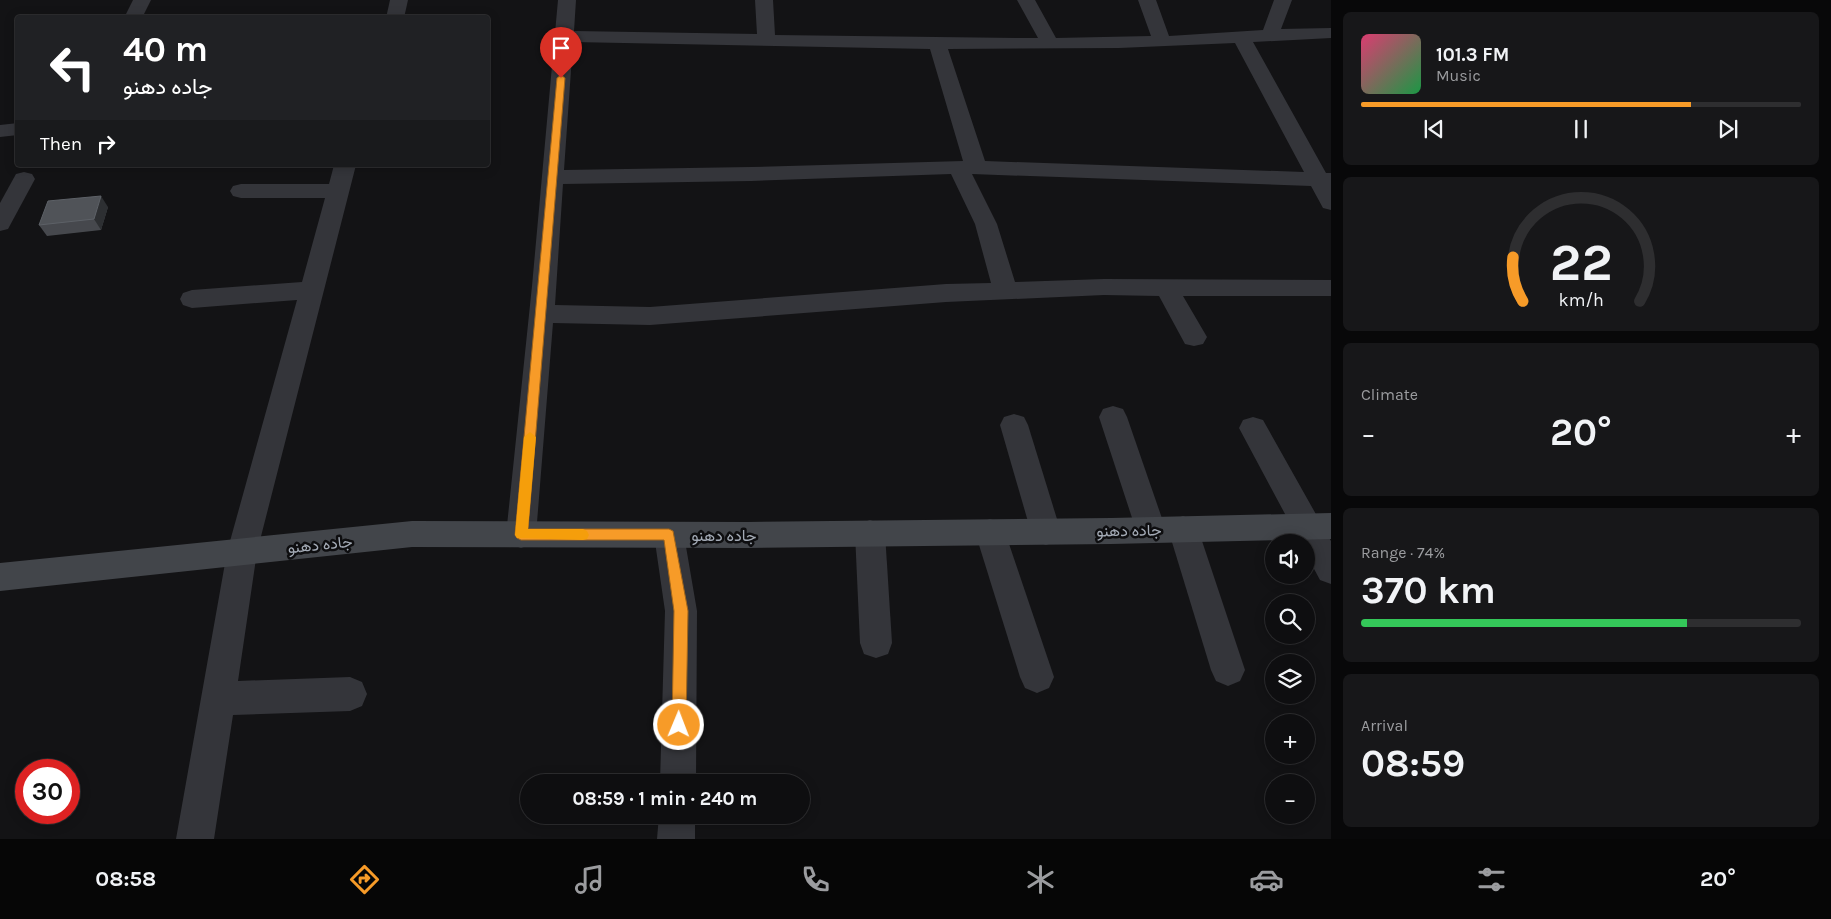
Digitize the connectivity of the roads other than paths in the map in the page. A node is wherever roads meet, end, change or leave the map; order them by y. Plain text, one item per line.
1 (142, 0) edge
2 (399, 0) edge
3 (567, 0) edge
4 (764, 0) edge
5 (1026, 0) edge
6 (1147, 0) edge
7 (1283, 0) edge
8 (134, 15) edge
9 (396, 15) edge
10 (1331, 33) edge
11 (1270, 35) junction
12 (565, 37) junction
13 (1242, 38) junction
14 (766, 39) junction
15 (1162, 41) junction
16 (937, 43) junction
17 (1050, 43) junction
18 (15, 129) edge
19 (0, 131) edge
20 (344, 167) edge
21 (967, 167) junction
22 (552, 177) junction
23 (24, 178) dead end
24 (1325, 180) edge
25 (241, 191) dead end
26 (338, 191) junction
27 (1331, 203) edge
28 (0, 224) edge
29 (1166, 288) junction
30 (1331, 288) edge
31 (311, 290) junction
32 (1006, 291) junction
33 (192, 298) dead end
34 (542, 314) junction
35 (1194, 337) dead end
36 (1113, 417) dead end
37 (1014, 425) dead end
38 (1253, 428) dead end
39 (1320, 526) edge
40 (1182, 529) junction
41 (1151, 530) junction
42 (990, 532) junction
43 (1046, 532) junction
44 (870, 533) junction
45 (521, 535) junction
46 (669, 535) junction
47 (242, 552) junction
48 (1331, 570) edge
49 (0, 577) edge
50 (876, 643) dead end
51 (1228, 670) dead end
52 (1037, 677) dead end
53 (350, 694) dead end
54 (217, 699) junction
55 (678, 774) edge
56 (677, 824) edge
57 (195, 839) edge
58 (676, 839) edge

1 - 8 street
2 - 9 street
3 - 12 street
4 - 14 street
5 - 17 street
6 - 15 street
7 - 11 street
10 - 11 street
11 - 13 street
12 - 14 street
12 - 22 street
13 - 15 street
13 - 24 street
14 - 16 street
15 - 17 street
16 - 17 street
16 - 21 street
18 - 19 street
20 - 26 street
21 - 22 street
21 - 24 street
21 - 32 street
22 - 34 street
23 - 28 street
24 - 27 street
25 - 26 street
26 - 31 street
29 - 30 street
29 - 32 street
29 - 35 street
31 - 33 street
31 - 47 street
32 - 34 street
34 - 45 street
36 - 41 street
37 - 43 street
38 - 39 street
39 - 40 street, جاده دهنو
39 - 48 street
40 - 41 street, جاده دهنو
40 - 51 street
41 - 43 street, جاده دهنو
42 - 43 street, جاده دهنو
42 - 44 street, جاده دهنو
42 - 52 street
44 - 46 street, جاده دهنو
44 - 50 street
45 - 46 street, جاده دهنو
45 - 47 street, جاده دهنو
46 - 55 street
47 - 49 street, جاده دهنو
47 - 54 street
53 - 54 street
54 - 57 street
56 - 58 street

